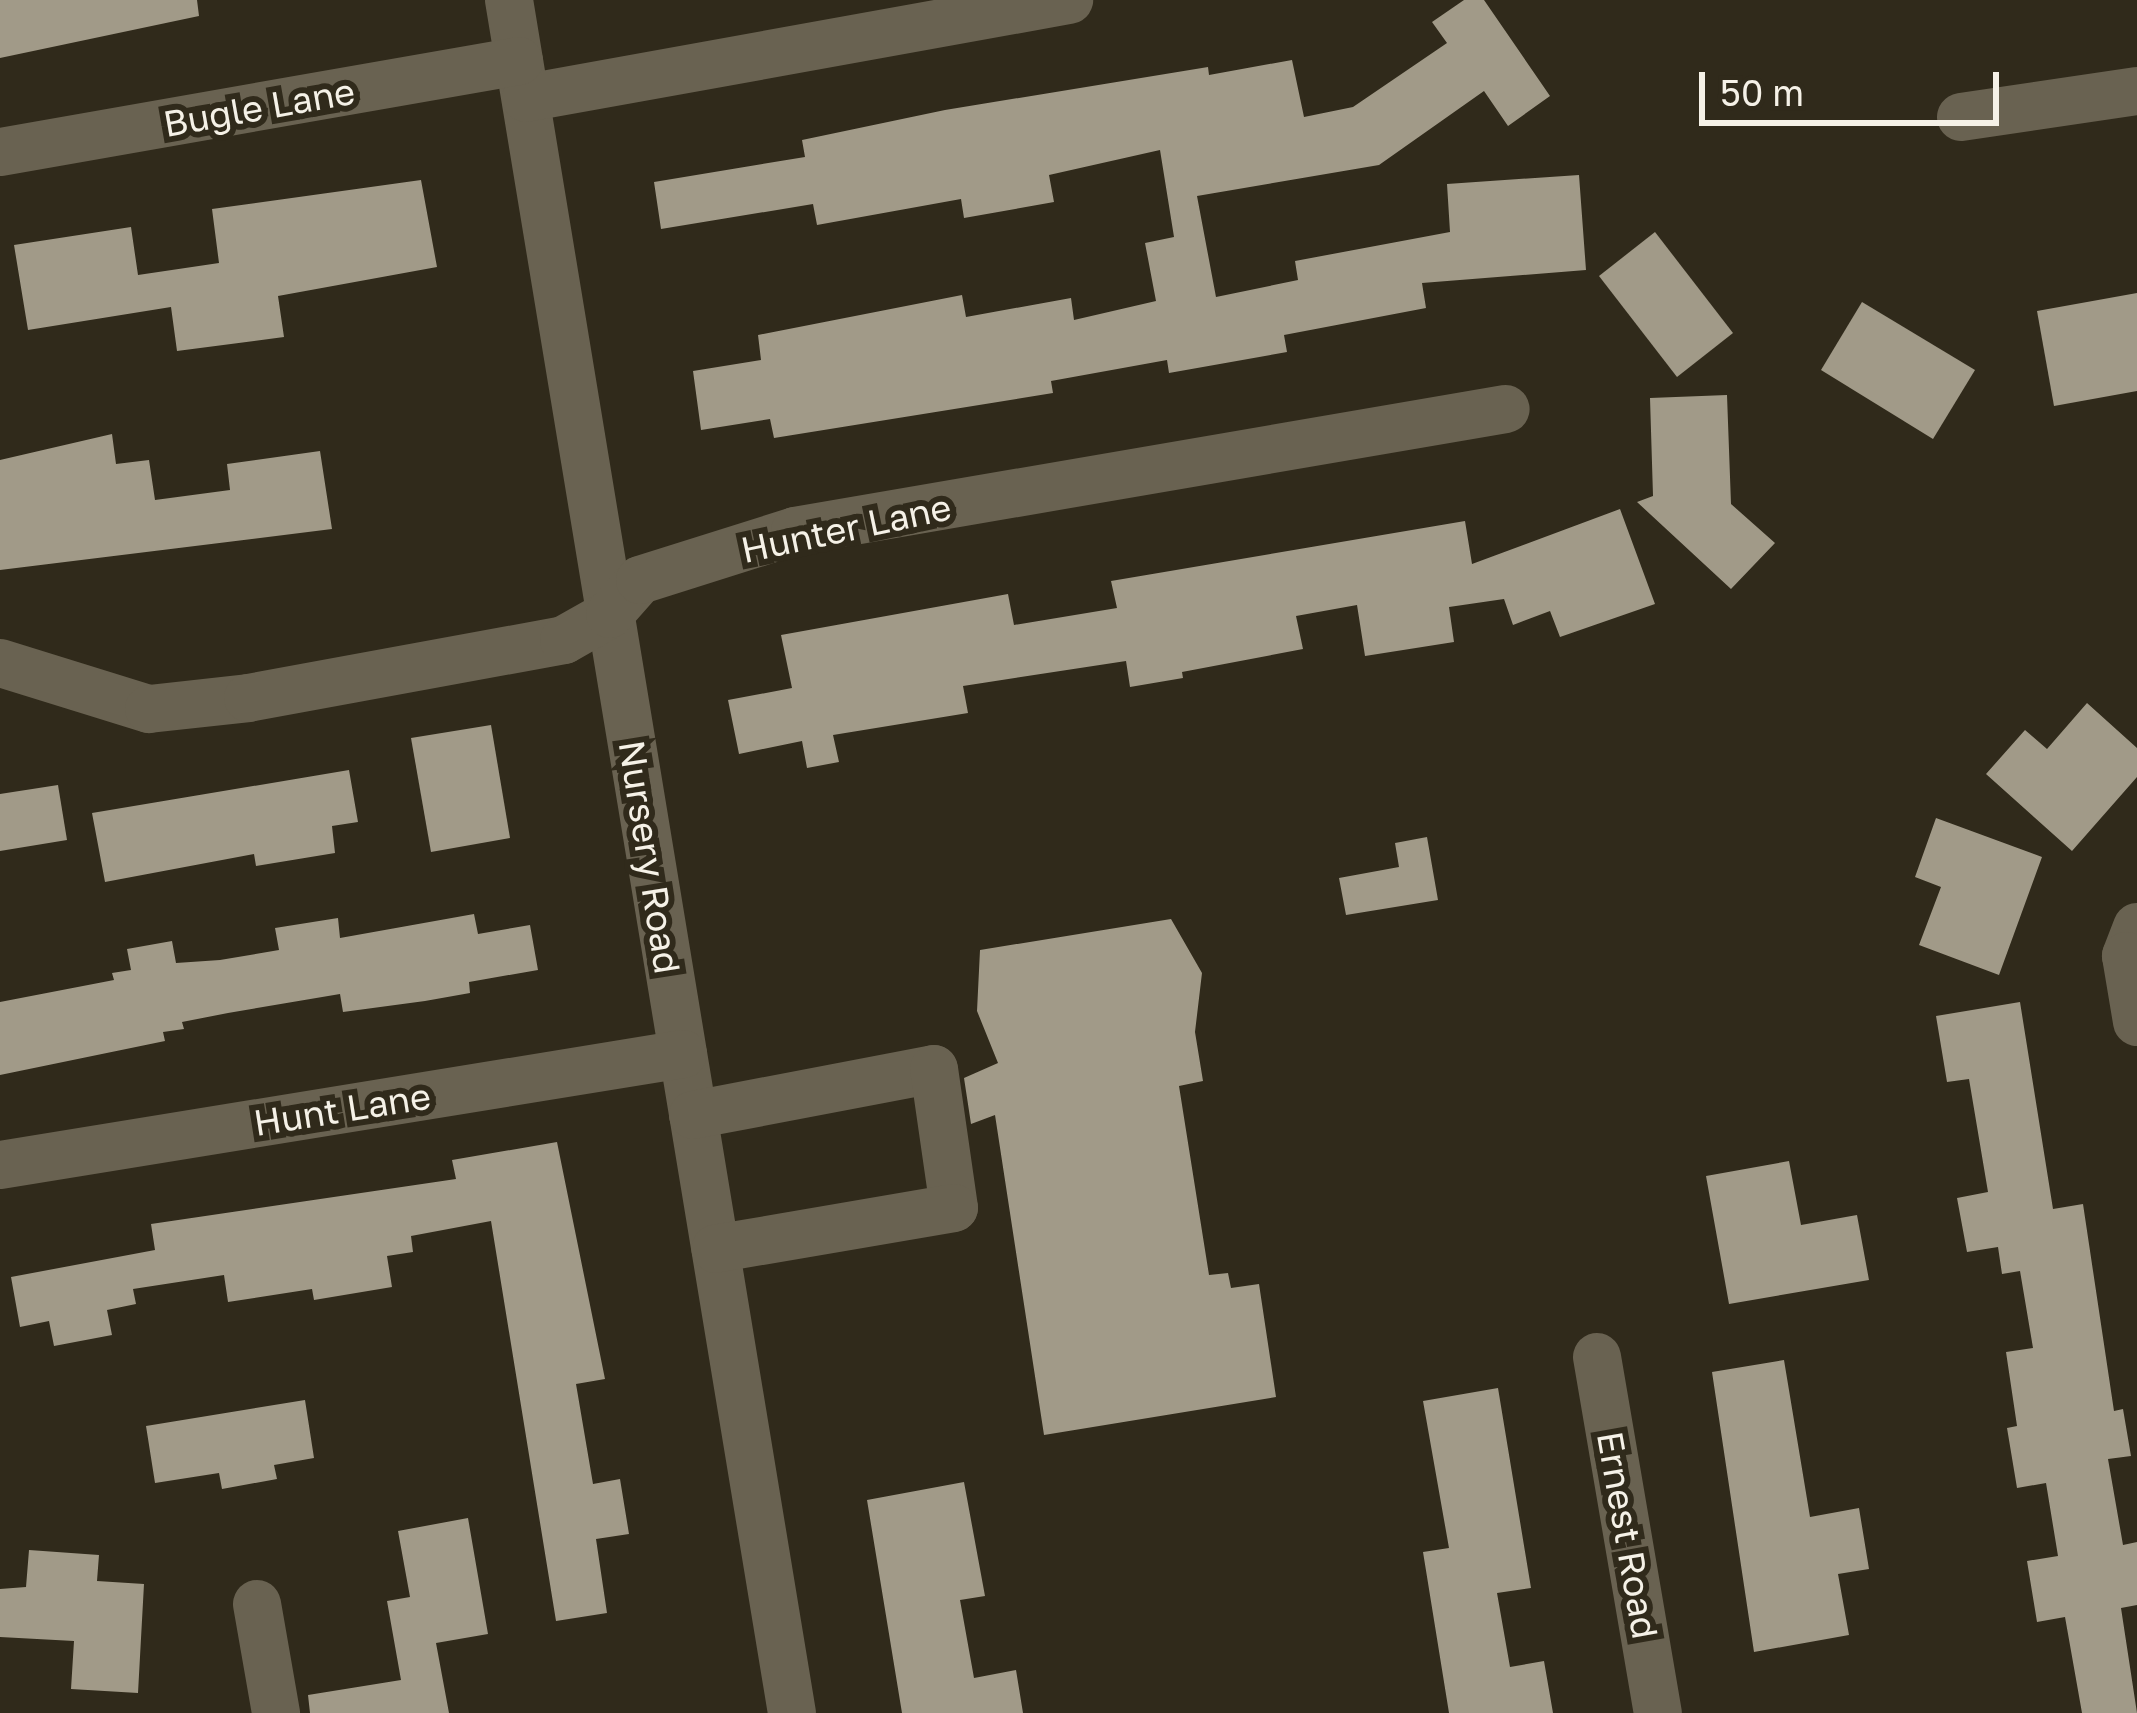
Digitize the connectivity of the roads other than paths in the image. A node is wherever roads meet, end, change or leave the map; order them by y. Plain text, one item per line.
1 (509, 0) edge
2 (1069, 0) edge
3 (522, 80) junction
4 (2137, 91) edge
5 (1961, 117) dead end
6 (0, 152) edge
7 (1506, 409) dead end
8 (610, 614) junction
9 (0, 663) edge
10 (2137, 926) edge
11 (2137, 1022) edge
12 (683, 1054) junction
13 (693, 1115) junction
14 (0, 1165) edge
15 (716, 1249) junction
16 (1597, 1358) dead end
17 (257, 1604) dead end
18 (276, 1713) edge
19 (792, 1713) edge
20 (1658, 1713) edge

1 - 3 street, Nursery Road
2 - 3 street, Bugle Lane
3 - 6 street, Bugle Lane
3 - 8 street, Nursery Road
4 - 5 street
7 - 8 street, Hunter Lane
8 - 9 street, Hunter Lane
8 - 12 street, Nursery Road
10 - 11 street
12 - 13 street, Nursery Road
12 - 14 street, Hunt Lane
13 - 15 street, Nursery Road
13 - 15 street
15 - 19 street, Nursery Road
16 - 20 street, Ernest Road
17 - 18 street

